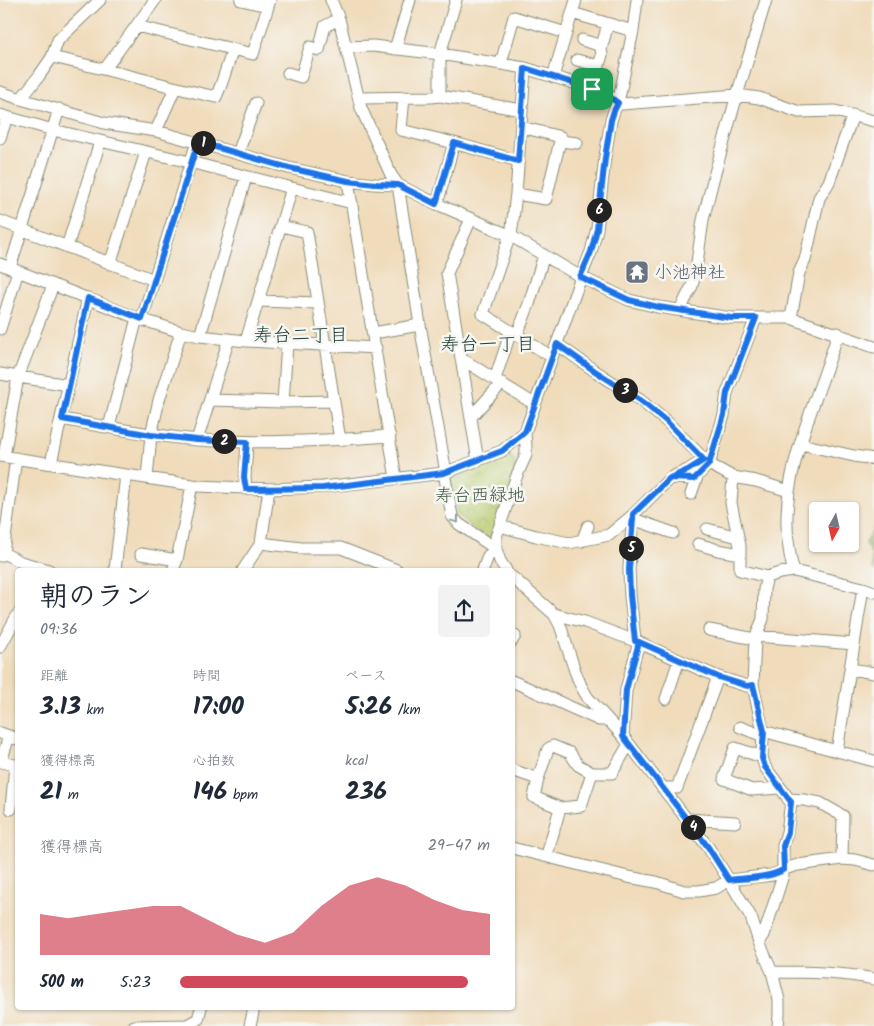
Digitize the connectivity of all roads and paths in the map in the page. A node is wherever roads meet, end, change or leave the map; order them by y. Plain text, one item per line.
1 (100, 0) edge
2 (155, 0) edge
3 (241, 0) edge
4 (331, 0) edge
5 (410, 0) edge
6 (456, 0) edge
7 (576, 0) edge
8 (637, 0) edge
9 (766, 0) edge
10 (269, 3) edge
11 (572, 13) junction
12 (339, 20) junction
13 (608, 24) junction
14 (136, 26) junction
15 (633, 31) junction
16 (566, 32) junction
17 (582, 40) dead end
18 (602, 46) junction
19 (346, 47) junction
20 (233, 49) junction
21 (396, 49) junction
22 (440, 54) junction
23 (52, 57) junction
24 (577, 60) dead end
25 (501, 64) junction
26 (599, 66) junction
27 (525, 68) junction
28 (105, 69) junction
29 (288, 73) dead end
30 (554, 77) junction
31 (175, 88) junction
32 (592, 89) junction
33 (0, 92) edge
34 (737, 95) junction
35 (440, 96) junction
36 (404, 97) junction
37 (359, 98) junction
38 (21, 99) junction
39 (256, 102) dead end
40 (618, 103) junction
41 (59, 109) junction
42 (522, 110) junction
43 (853, 115) junction
44 (3, 116) edge
45 (874, 121) edge
46 (521, 128) junction
47 (53, 130) junction
48 (156, 131) junction
49 (0, 138) edge
50 (561, 141) junction
51 (100, 142) junction
52 (198, 142) junction
53 (454, 143) junction
54 (577, 144) dead end
55 (146, 152) junction
56 (238, 153) junction
57 (518, 161) junction
58 (190, 162) junction
59 (246, 177) junction
60 (348, 181) junction
61 (398, 185) junction
62 (292, 188) junction
63 (516, 194) junction
64 (352, 203) junction
65 (436, 204) junction
66 (471, 218) junction
67 (0, 221) edge
68 (281, 226) junction
69 (22, 230) junction
70 (511, 235) junction
71 (67, 247) junction
72 (544, 255) junction
73 (110, 264) junction
74 (10, 268) edge
75 (580, 277) junction
76 (154, 280) junction
77 (53, 285) junction
78 (88, 298) junction
79 (258, 302) junction
80 (318, 303) junction
81 (680, 310) junction
82 (140, 318) junction
83 (756, 318) junction
84 (791, 318) junction
85 (420, 326) junction
86 (0, 329) edge
87 (181, 332) junction
88 (373, 333) junction
89 (514, 333) junction
90 (838, 333) junction
91 (200, 336) junction
92 (229, 339) junction
93 (246, 341) junction
94 (287, 344) junction
95 (557, 344) junction
96 (325, 346) junction
97 (874, 346) edge
98 (376, 348) junction
99 (552, 357) junction
100 (462, 359) junction
101 (0, 374) edge
102 (18, 378) junction
103 (498, 381) junction
104 (69, 385) junction
105 (210, 400) junction
106 (334, 401) junction
107 (283, 402) junction
108 (535, 404) junction
109 (471, 417) junction
110 (62, 419) junction
111 (109, 427) junction
112 (525, 432) junction
113 (151, 435) junction
114 (390, 436) junction
115 (197, 440) junction
116 (340, 440) junction
117 (247, 442) junction
118 (510, 444) junction
119 (800, 444) junction
120 (2, 456) edge
121 (16, 458) junction
122 (874, 459) edge
123 (478, 461) junction
124 (706, 462) junction
125 (52, 464) junction
126 (521, 465) junction
127 (445, 473) junction
128 (126, 475) junction
129 (697, 477) junction
130 (733, 477) junction
131 (147, 478) junction
132 (670, 478) junction
133 (396, 479) junction
134 (192, 485) junction
135 (246, 489) junction
136 (269, 489) junction
137 (789, 490) junction
138 (691, 494) dead end
139 (633, 517) junction
140 (500, 526) junction
141 (588, 526) dead end
142 (707, 529) dead end
143 (673, 533) dead end
144 (738, 537) junction
145 (582, 541) junction
146 (261, 543) junction
147 (698, 544) dead end
148 (496, 549) junction
149 (1, 554) edge
150 (141, 554) dead end
151 (740, 554) junction
152 (175, 565) edge
153 (38, 568) edge
154 (116, 568) edge
155 (244, 568) edge
156 (392, 568) edge
157 (484, 568) edge
158 (505, 568) edge
159 (794, 571) junction
160 (767, 578) junction
161 (515, 580) edge
162 (868, 590) edge
163 (554, 614) junction
164 (713, 634) dead end
165 (12, 635) edge
166 (755, 638) junction
167 (637, 642) junction
168 (854, 644) junction
169 (0, 646) edge
170 (679, 660) junction
171 (851, 669) junction
172 (874, 673) edge
173 (718, 677) junction
174 (515, 682) edge
175 (753, 685) junction
176 (666, 700) dead end
177 (607, 720) junction
178 (740, 728) dead end
179 (763, 733) junction
180 (9, 736) edge
181 (626, 740) junction
182 (837, 751) junction
183 (762, 758) junction
184 (874, 761) edge
185 (15, 765) edge
186 (515, 771) edge
187 (592, 773) junction
188 (538, 779) junction
189 (15, 788) edge
190 (662, 788) junction
191 (780, 788) junction
192 (788, 799) junction
193 (0, 804) edge
194 (560, 808) junction
195 (14, 811) edge
196 (686, 819) junction
197 (731, 824) dead end
198 (515, 849) edge
199 (547, 856) junction
200 (842, 859) junction
201 (874, 865) edge
202 (784, 869) junction
203 (729, 880) junction
204 (759, 942) junction
205 (772, 972) junction
206 (874, 979) edge
207 (201, 1010) edge
208 (254, 1010) edge
209 (134, 1026) edge
210 (250, 1026) edge
211 (778, 1026) edge

1 - 23 street
2 - 14 street
3 - 10 street
4 - 12 street
5 - 21 street
6 - 22 street
7 - 11 street
8 - 15 street
9 - 34 street
10 - 20 street
11 - 13 street
11 - 16 street
12 - 19 street
12 - 29 street
13 - 15 street
13 - 18 street
14 - 20 street
14 - 28 street
15 - 40 street
16 - 25 street
16 - 30 street
17 - 18 street
18 - 26 street
19 - 21 street
19 - 37 street
20 - 31 street
21 - 22 street
22 - 25 street
22 - 35 street
23 - 28 street
23 - 38 street
24 - 26 street
25 - 27 street
26 - 32 street
27 - 30 street
27 - 42 street
28 - 31 street
30 - 32 street
31 - 48 street
32 - 40 street
33 - 38 street
34 - 40 street
34 - 43 street
34 - 81 street
35 - 36 street
35 - 42 street
36 - 37 street
36 - 53 street
37 - 61 street
38 - 41 street
39 - 56 street
40 - 75 street
41 - 47 street
41 - 48 street
42 - 46 street
43 - 45 street
43 - 84 street
44 - 47 street
44 - 49 street
46 - 50 street
46 - 57 street
47 - 51 street
47 - 69 street
48 - 52 street
50 - 54 street
50 - 63 street
51 - 55 street
51 - 71 street
52 - 56 street
52 - 58 street
53 - 57 street
53 - 65 street
55 - 58 street
55 - 73 street
56 - 60 street
57 - 63 street
58 - 59 street
58 - 76 street
59 - 62 street
59 - 91 street
60 - 61 street
60 - 64 street
61 - 65 street
61 - 85 street
62 - 64 street
62 - 68 street
63 - 70 street
64 - 88 street
65 - 66 street
66 - 70 street
66 - 100 street
67 - 69 street
68 - 79 street
68 - 80 street
69 - 71 street
69 - 74 street
70 - 72 street
70 - 89 street
71 - 73 street
72 - 75 street
72 - 89 street
73 - 76 street
74 - 77 street
74 - 86 street
75 - 81 street
75 - 95 street
76 - 82 street
77 - 78 street
77 - 102 street
78 - 82 street
78 - 104 street
79 - 80 street
79 - 93 street
80 - 96 street
81 - 83 street
82 - 87 street
82 - 111 street
83 - 84 street
83 - 124 street
84 - 90 street
85 - 88 street
85 - 127 street
87 - 91 street
87 - 113 street
88 - 98 street
89 - 99 street
89 - 103 street
90 - 97 street
90 - 119 street
91 - 92 street
92 - 93 street
92 - 105 street
93 - 94 street
94 - 96 street
94 - 107 street
95 - 99 street
95 - 124 street
96 - 98 street
96 - 106 street
98 - 114 street
99 - 108 street
100 - 103 street
100 - 109 street
101 - 102 street
102 - 104 street
102 - 120 street
103 - 108 street
103 - 109 street
104 - 110 street
105 - 107 street
105 - 115 street
106 - 107 street
106 - 116 street
108 - 112 street
109 - 123 street
110 - 111 street
110 - 125 street
111 - 113 street
112 - 118 street
112 - 126 street
113 - 115 street
113 - 131 street
114 - 116 street
114 - 133 street
115 - 117 street
116 - 117 street
117 - 135 street
118 - 123 street
118 - 126 street
119 - 122 street
119 - 137 street
120 - 121 street
121 - 125 street
121 - 149 street
123 - 127 street
124 - 129 street
124 - 130 street
124 - 132 street
125 - 128 street
126 - 140 street
127 - 133 street
127 -> 148 street
128 - 131 street
128 - 154 street
129 - 132 street
129 - 138 street
130 - 137 street
130 - 144 street
131 - 134 street
132 - 139 street
133 - 136 street
134 - 135 street
134 - 152 street
135 - 136 street
136 - 146 street
137 - 159 street
139 - 143 street
139 - 145 street
139 - 167 street
140 - 145 street
140 - 148 street
141 - 145 street
142 - 144 street
144 - 151 street
146 - 155 street
146 - 156 street
147 - 151 street
148 - 157 street
148 - 158 street
149 - 153 street
150 - 152 street
151 - 160 street
159 - 160 street
159 - 162 street
160 - 166 street
161 - 163 street
162 - 168 street
163 - 167 street
163 - 177 street
164 - 166 street
165 - 169 street
166 - 168 street
166 - 175 street
167 - 170 street
167 - 181 street
168 - 171 street
170 - 173 street
170 - 176 street
171 - 172 street
171 - 182 street
173 - 175 street
173 - 190 street
174 - 177 street
175 - 179 street
177 - 181 street
178 - 179 street
179 - 182 street
179 - 183 street
180 - 185 street
181 - 187 street
181 - 190 street
182 - 184 street
183 - 191 street
183 - 191 street
186 - 188 street
187 - 188 street
187 - 194 street
188 - 194 street
189 - 195 street
190 - 196 street
191 - 192 street
192 - 200 street
192 - 202 street
193 - 195 street
194 - 199 street
196 - 197 street
196 - 203 street
198 - 199 street
199 - 203 street
200 - 201 street
200 - 202 street
202 - 203 street
202 - 204 street
203 - 204 street
204 - 205 street
205 - 206 street
205 - 211 street
207 - 209 street
208 - 210 street

